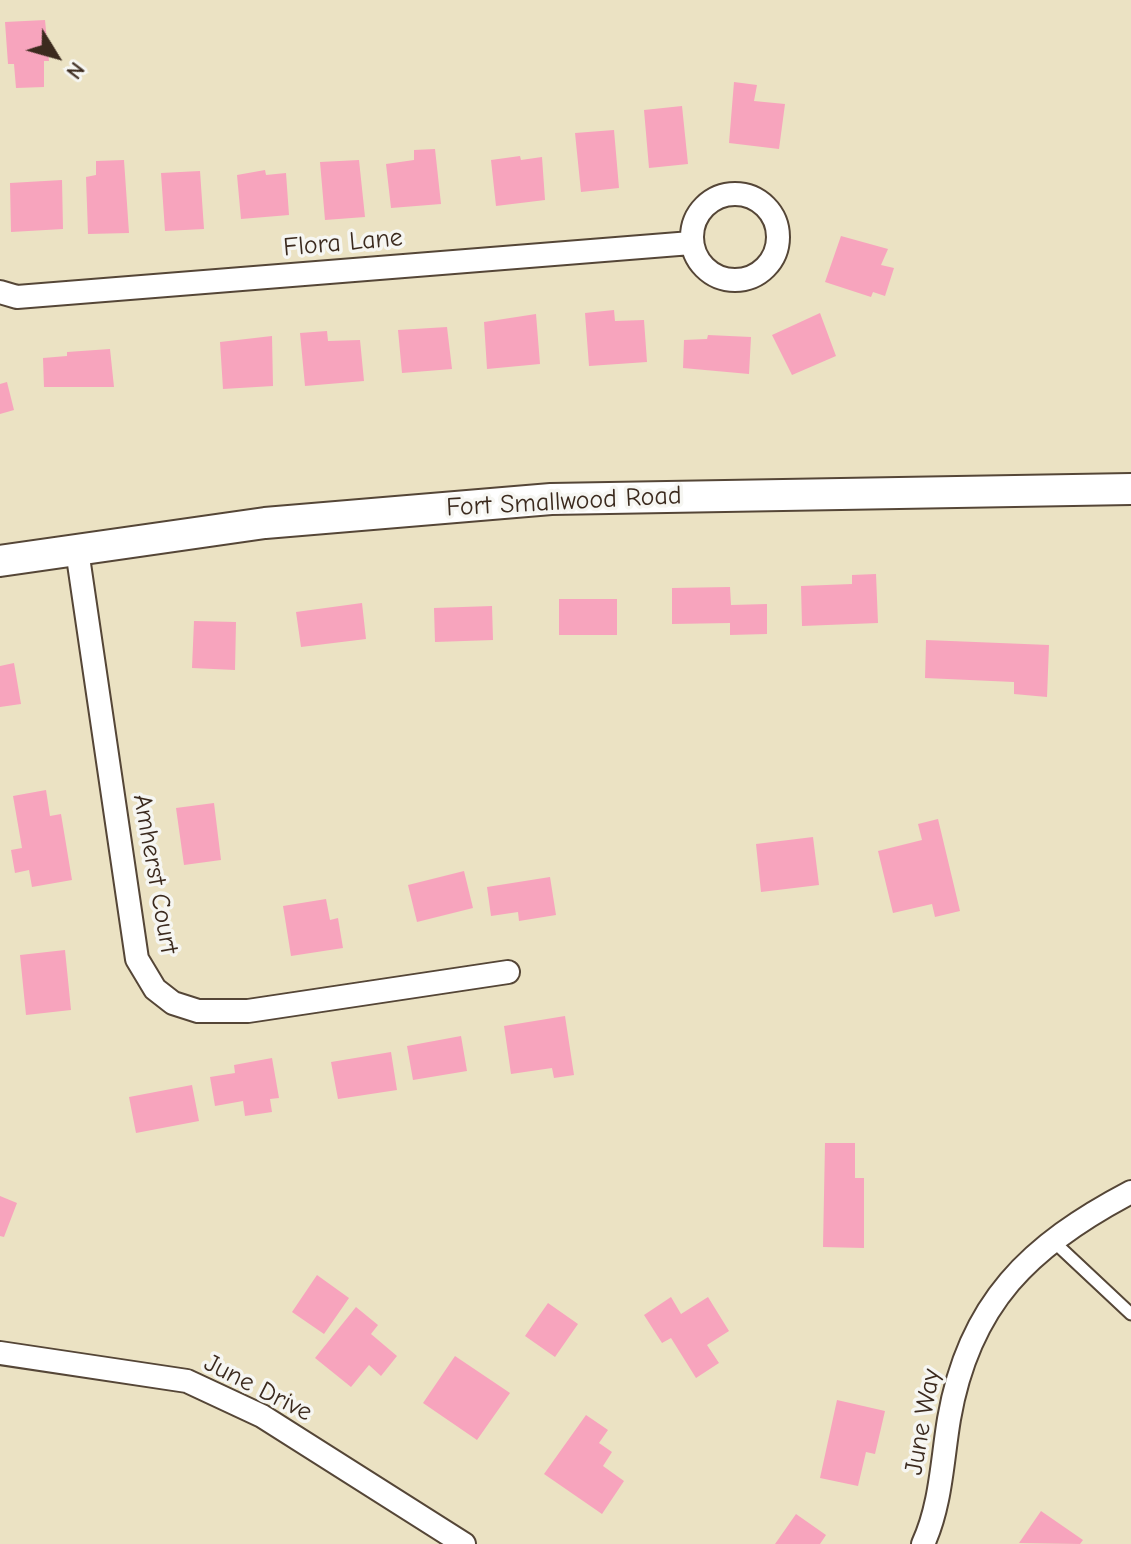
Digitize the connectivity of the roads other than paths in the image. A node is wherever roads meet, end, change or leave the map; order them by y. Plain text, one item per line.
1 (691, 243) dead end
2 (0, 292) edge
3 (1131, 489) edge
4 (77, 550) junction
5 (0, 561) edge
6 (508, 972) dead end
7 (1131, 1192) edge
8 (1052, 1240) junction
9 (1131, 1314) edge
10 (0, 1353) edge
11 (464, 1544) edge
12 (923, 1544) edge

1 - 2 street, Flora Lane
3 - 4 main road, Fort Smallwood Road
4 - 5 main road, Fort Smallwood Road
4 - 6 street, Amherst Court
7 - 8 street, June Way
8 - 9 lane
8 - 12 street, June Way
10 - 11 street, June Drive

